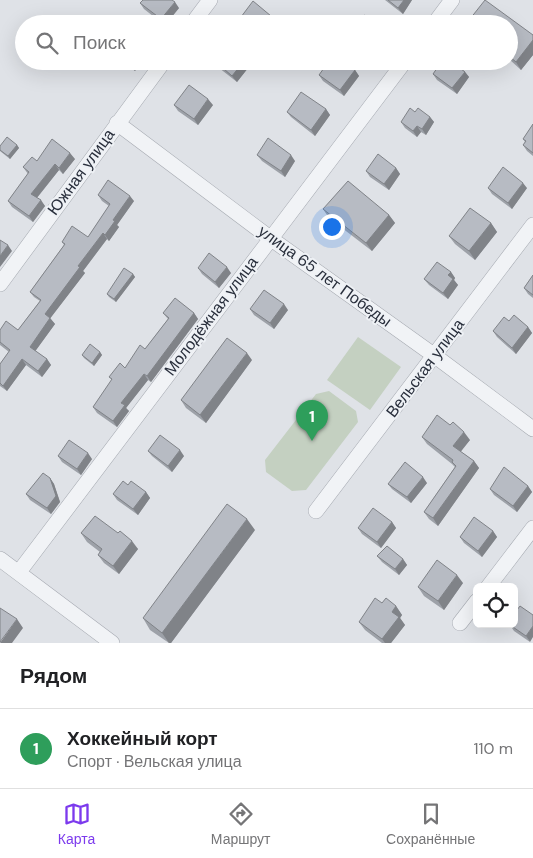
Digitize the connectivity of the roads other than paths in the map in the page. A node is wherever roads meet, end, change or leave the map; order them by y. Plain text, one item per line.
1 (210, 0) edge
2 (452, 0) edge
3 (199, 15) edge
4 (441, 15) edge
5 (157, 70) edge
6 (398, 70) edge
7 (117, 123) junction
8 (533, 225) edge
9 (270, 238) junction
10 (0, 284) edge
11 (435, 356) junction
12 (533, 429) edge
13 (316, 511) dead end
14 (533, 528) edge
15 (0, 559) edge
16 (19, 572) junction
17 (491, 583) edge
18 (473, 606) edge
19 (460, 623) dead end
20 (111, 643) edge

1 - 3 street
2 - 4 street
5 - 7 street, Южная улица
6 - 9 street, Молодёжная улица
7 - 9 street, улица 65 лет Победы
7 - 10 street, Южная улица
8 - 11 street, Вельская улица
9 - 11 street, улица 65 лет Победы
9 - 16 street, Молодёжная улица
11 - 12 street, улица 65 лет Победы
11 - 13 street, Вельская улица
14 - 17 street
15 - 16 street
16 - 20 street
18 - 19 street

